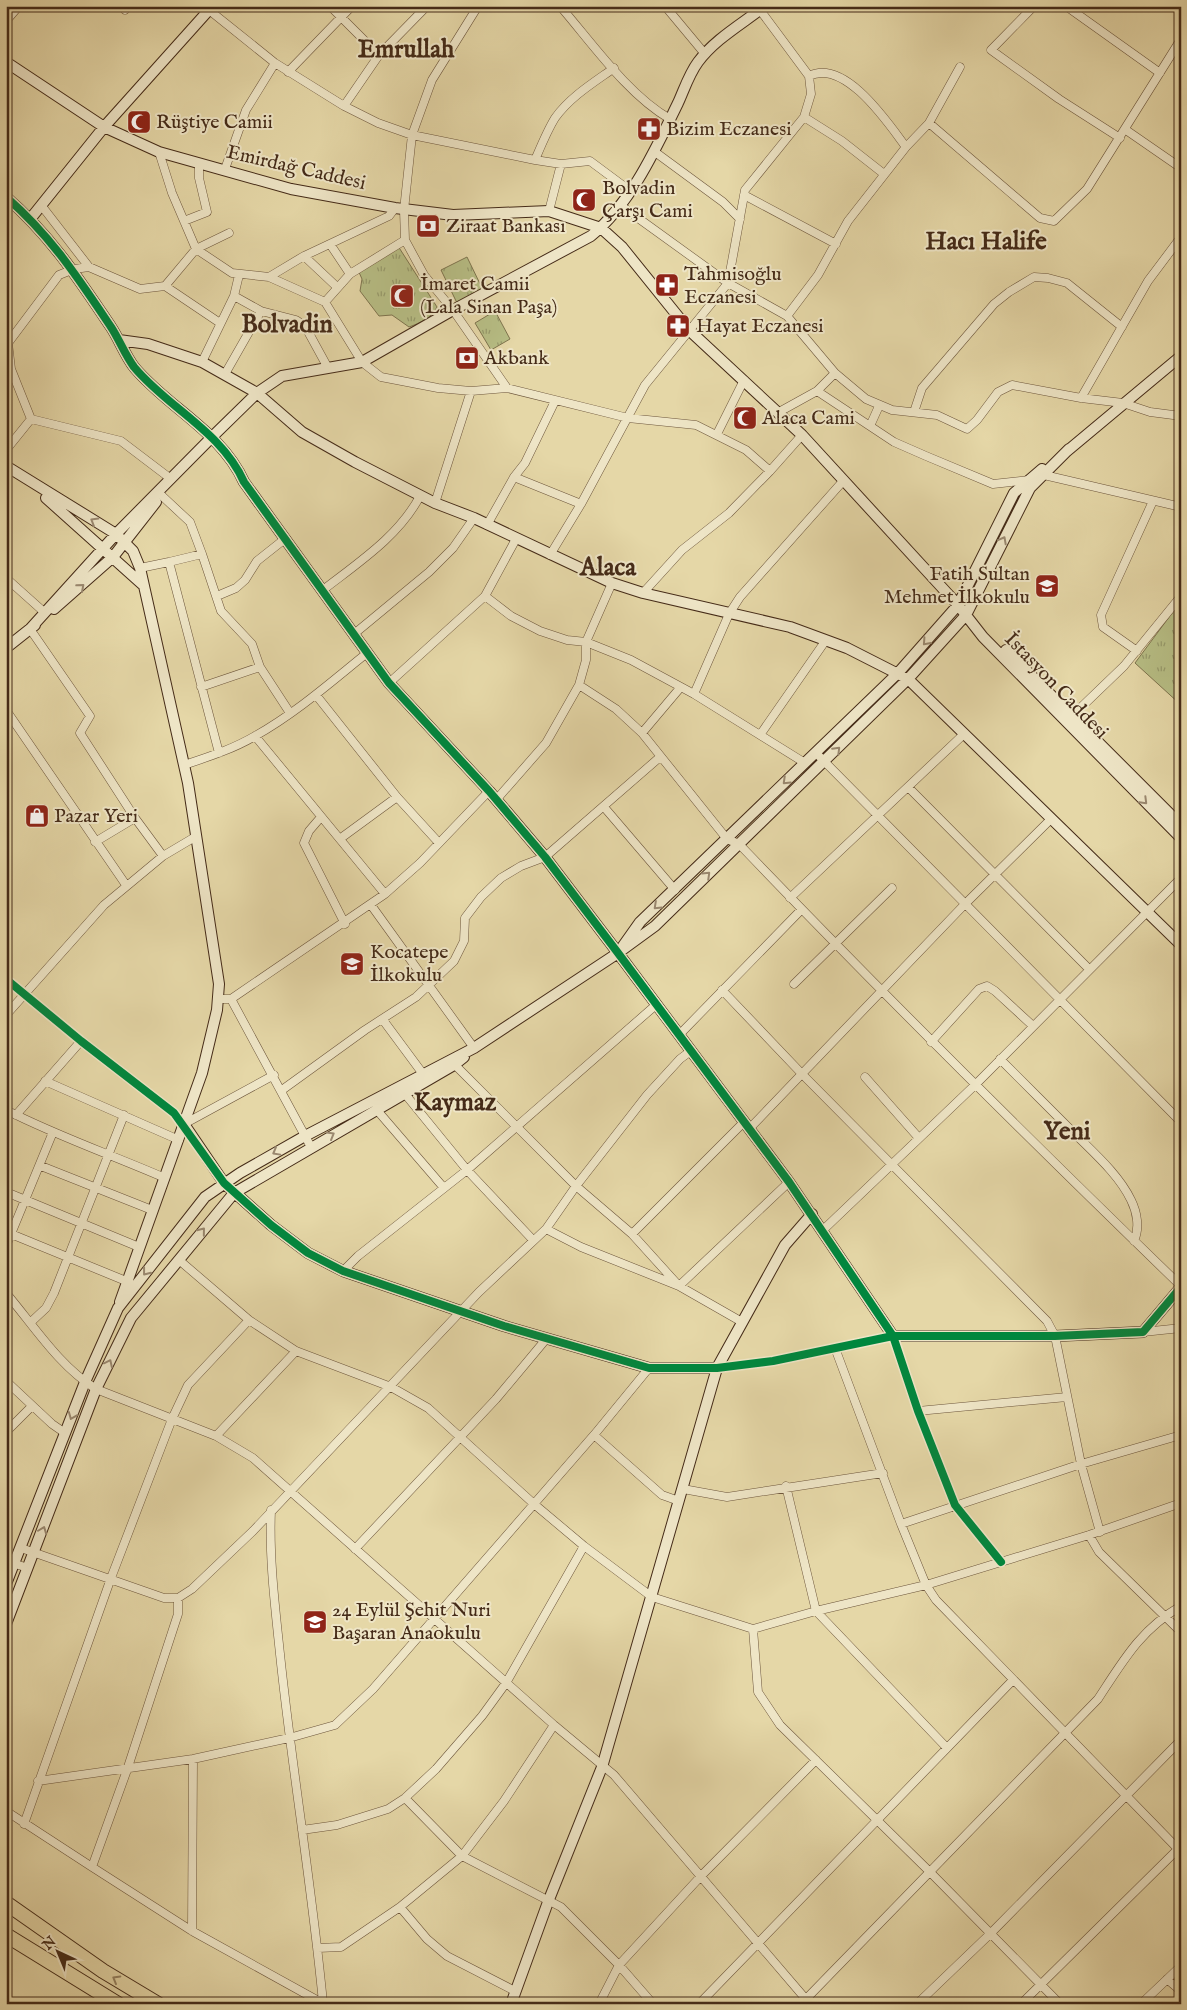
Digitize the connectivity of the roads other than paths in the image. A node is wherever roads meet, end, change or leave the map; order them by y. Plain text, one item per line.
1 (19, 6) edge
2 (330, 6) edge
3 (352, 6) edge
4 (427, 6) edge
5 (478, 6) edge
6 (560, 6) edge
7 (665, 6) edge
8 (1034, 6) edge
9 (1066, 6) edge
10 (207, 8) edge
11 (762, 8) edge
12 (341, 18) junction
13 (6, 21) edge
14 (1181, 39) edge
15 (705, 54) junction
16 (379, 55) junction
17 (6, 62) edge
18 (275, 63) junction
19 (960, 67) dead end
20 (614, 68) junction
21 (288, 72) junction
22 (1160, 73) junction
23 (809, 76) junction
24 (344, 106) junction
25 (804, 117) junction
26 (670, 119) junction
27 (929, 123) junction
28 (104, 127) junction
29 (1126, 130) junction
30 (412, 135) junction
31 (1120, 138) junction
32 (906, 147) junction
33 (159, 152) junction
34 (654, 152) junction
35 (535, 160) junction
36 (198, 163) junction
37 (561, 164) junction
38 (1181, 168) edge
39 (225, 170) junction
40 (884, 174) junction
41 (629, 190) junction
42 (744, 195) junction
43 (6, 197) edge
44 (41, 205) junction
45 (620, 205) junction
46 (400, 209) junction
47 (549, 210) junction
48 (31, 218) junction
49 (740, 219) junction
50 (184, 222) junction
51 (601, 228) junction
52 (229, 233) dead end
53 (1181, 237) edge
54 (404, 240) junction
55 (330, 244) junction
56 (836, 244) junction
57 (196, 248) junction
58 (304, 256) junction
59 (90, 267) junction
60 (74, 269) junction
61 (350, 274) junction
62 (239, 275) junction
63 (269, 277) junction
64 (728, 283) junction
65 (165, 286) junction
66 (337, 287) junction
67 (234, 296) junction
68 (325, 302) junction
69 (453, 310) junction
70 (261, 311) junction
71 (787, 316) junction
72 (220, 323) junction
73 (1122, 327) junction
74 (689, 330) junction
75 (119, 340) junction
76 (7, 342) edge
77 (1181, 356) edge
78 (202, 362) junction
79 (362, 362) junction
80 (328, 368) junction
81 (835, 373) junction
82 (225, 374) junction
83 (744, 380) junction
84 (507, 388) junction
85 (817, 390) junction
86 (471, 391) junction
87 (257, 393) junction
88 (1081, 398) junction
89 (555, 400) junction
90 (1123, 403) junction
91 (880, 406) junction
92 (779, 412) junction
93 (914, 412) junction
94 (1181, 416) edge
95 (628, 418) junction
96 (31, 419) junction
97 (870, 426) junction
98 (717, 434) junction
99 (802, 435) junction
100 (212, 437) junction
101 (1069, 449) junction
102 (6, 450) edge
103 (6, 466) edge
104 (770, 471) junction
105 (1044, 475) junction
106 (514, 477) junction
107 (171, 479) junction
108 (844, 480) junction
109 (1025, 482) junction
110 (31, 483) junction
111 (161, 495) junction
112 (420, 496) junction
113 (1153, 501) junction
114 (435, 503) junction
115 (581, 504) junction
116 (1181, 507) edge
117 (474, 518) junction
118 (487, 525) junction
119 (116, 534) junction
120 (286, 538) junction
121 (516, 539) junction
122 (124, 542) junction
123 (102, 549) junction
124 (202, 554) junction
125 (550, 555) junction
126 (112, 557) junction
127 (169, 562) junction
128 (140, 568) junction
129 (6, 578) edge
130 (612, 583) junction
131 (142, 584) junction
132 (323, 590) junction
133 (642, 593) junction
134 (217, 596) junction
135 (485, 596) junction
136 (1181, 596) edge
137 (958, 605) junction
138 (44, 612) junction
139 (729, 614) junction
140 (966, 615) junction
141 (30, 629) junction
142 (354, 634) junction
143 (826, 640) junction
144 (586, 642) junction
145 (6, 648) edge
146 (1137, 651) junction
147 (367, 653) junction
148 (260, 667) junction
149 (898, 673) junction
150 (908, 679) junction
151 (389, 683) junction
152 (579, 685) junction
153 (201, 687) junction
154 (680, 688) junction
155 (316, 694) junction
156 (694, 694) junction
157 (6, 710) edge
158 (290, 713) junction
159 (1072, 716) junction
160 (642, 733) junction
161 (964, 734) junction
162 (760, 735) junction
163 (255, 736) junction
164 (219, 753) junction
165 (816, 753) junction
166 (660, 757) junction
167 (824, 762) junction
168 (805, 763) junction
169 (184, 765) junction
170 (909, 788) junction
171 (489, 791) junction
172 (396, 797) junction
173 (496, 800) junction
174 (604, 807) junction
175 (321, 817) junction
176 (877, 817) junction
177 (135, 818) junction
178 (1051, 819) junction
179 (1181, 825) edge
180 (195, 837) junction
181 (340, 838) junction
182 (1181, 838) edge
183 (727, 839) junction
184 (95, 842) junction
185 (439, 843) junction
186 (739, 844) junction
187 (164, 856) junction
188 (545, 857) junction
189 (995, 876) junction
190 (1181, 878) edge
191 (126, 885) junction
192 (892, 888) dead end
193 (675, 890) junction
194 (385, 894) junction
195 (790, 898) junction
196 (965, 904) junction
197 (371, 905) junction
198 (801, 910) junction
199 (1148, 912) junction
200 (345, 924) junction
201 (835, 944) junction
202 (1181, 945) edge
203 (618, 953) junction
204 (1089, 969) junction
205 (6, 979) edge
206 (794, 984) dead end
207 (429, 986) junction
208 (722, 990) junction
209 (882, 991) junction
210 (24, 994) junction
211 (218, 999) junction
212 (231, 1000) junction
213 (1059, 1000) junction
214 (657, 1004) junction
215 (6, 1016) edge
216 (384, 1020) junction
217 (1033, 1026) junction
218 (680, 1034) junction
219 (81, 1041) junction
220 (931, 1042) junction
221 (474, 1048) junction
222 (692, 1050) junction
223 (1000, 1059) junction
224 (452, 1063) junction
225 (423, 1074) junction
226 (274, 1075) junction
227 (803, 1075) junction
228 (865, 1077) dead end
229 (45, 1081) junction
230 (974, 1085) junction
231 (282, 1090) junction
232 (405, 1094) junction
233 (376, 1109) junction
234 (6, 1110) edge
235 (16, 1115) junction
236 (124, 1115) junction
237 (1181, 1122) edge
238 (184, 1124) junction
239 (748, 1125) junction
240 (516, 1127) junction
241 (53, 1132) junction
242 (305, 1136) junction
243 (918, 1137) junction
244 (179, 1140) junction
245 (311, 1147) junction
246 (107, 1152) junction
247 (892, 1164) junction
248 (40, 1166) junction
249 (467, 1170) junction
250 (165, 1178) junction
251 (789, 1182) junction
252 (224, 1183) junction
253 (576, 1186) junction
254 (93, 1187) junction
255 (444, 1188) junction
256 (6, 1192) edge
257 (234, 1193) junction
258 (26, 1199) junction
259 (152, 1210) junction
260 (812, 1214) junction
261 (81, 1222) junction
262 (546, 1229) junction
263 (823, 1230) junction
264 (11, 1234) junction
265 (632, 1234) junction
266 (533, 1240) junction
267 (1134, 1241) junction
268 (6, 1246) edge
269 (139, 1247) junction
270 (67, 1258) junction
271 (179, 1260) junction
272 (343, 1271) junction
273 (126, 1281) junction
274 (679, 1286) junction
275 (1181, 1286) edge
276 (6, 1293) edge
277 (118, 1308) junction
278 (464, 1311) junction
279 (249, 1320) junction
280 (31, 1322) junction
281 (742, 1322) junction
282 (1181, 1328) edge
283 (1143, 1332) junction
284 (893, 1336) junction
285 (1055, 1336) junction
286 (547, 1338) junction
287 (835, 1348) junction
288 (296, 1351) junction
289 (649, 1368) junction
290 (717, 1368) junction
291 (6, 1380) edge
292 (85, 1382) junction
293 (391, 1387) junction
294 (96, 1389) junction
295 (1067, 1396) junction
296 (32, 1406) junction
297 (918, 1411) junction
298 (172, 1419) junction
299 (6, 1432) edge
300 (65, 1433) junction
301 (594, 1435) junction
302 (1181, 1435) edge
303 (216, 1436) junction
304 (460, 1436) junction
305 (1081, 1464) junction
306 (883, 1473) junction
307 (786, 1486) junction
308 (683, 1489) junction
309 (290, 1491) junction
310 (679, 1501) junction
311 (1181, 1503) edge
312 (534, 1504) junction
313 (955, 1505) junction
314 (271, 1510) junction
315 (902, 1524) junction
316 (1100, 1532) junction
317 (1089, 1536) junction
318 (584, 1546) junction
319 (21, 1548) junction
320 (355, 1550) junction
321 (34, 1553) junction
322 (10, 1562) edge
323 (1001, 1562) junction
324 (28, 1568) junction
325 (111, 1578) junction
326 (6, 1584) edge
327 (926, 1585) junction
328 (178, 1598) junction
329 (652, 1598) junction
330 (1181, 1606) edge
331 (816, 1611) junction
332 (1164, 1616) junction
333 (433, 1619) junction
334 (6, 1624) edge
335 (753, 1629) junction
336 (1181, 1632) edge
337 (1013, 1680) junction
338 (506, 1683) junction
339 (554, 1725) junction
340 (1065, 1733) junction
341 (289, 1738) junction
342 (1181, 1740) edge
343 (947, 1748) junction
344 (193, 1759) junction
345 (816, 1760) junction
346 (602, 1767) junction
347 (127, 1770) junction
348 (38, 1781) junction
349 (1125, 1795) junction
350 (405, 1798) junction
351 (6, 1812) edge
352 (876, 1819) junction
353 (24, 1824) junction
354 (302, 1830) junction
355 (1179, 1850) edge
356 (462, 1856) junction
357 (92, 1867) junction
358 (930, 1872) junction
359 (701, 1876) junction
360 (548, 1902) junction
361 (6, 1904) edge
362 (400, 1906) junction
363 (192, 1932) junction
364 (990, 1934) junction
365 (6, 1935) edge
366 (757, 1942) junction
367 (318, 1948) junction
368 (619, 1965) junction
369 (1181, 1966) edge
370 (1167, 1979) junction
371 (1040, 1984) junction
372 (515, 1991) junction
373 (1181, 1991) edge
374 (808, 2001) edge
375 (118, 2004) edge
376 (158, 2004) edge
377 (323, 2004) edge
378 (511, 2004) edge
379 (599, 2004) edge
380 (653, 2004) edge
381 (699, 2004) edge
382 (917, 2004) edge
383 (1021, 2004) edge
384 (1060, 2004) edge
385 (1141, 2004) edge

1 - 13 street
2 - 12 street
3 - 12 street
4 - 16 street
5 - 30 street
6 - 20 street
7 - 15 street
8 - 31 street
9 - 22 street
10 - 18 street
10 - 28 street
11 - 15 street
11 - 23 street
12 - 16 street
12 - 21 street
14 - 22 street
15 - 26 street
16 - 24 street
17 - 28 street, Emirdağ Caddesi
18 - 21 street
18 - 39 street
19 - 27 street
20 - 26 street
20 - 35 street
21 - 24 street
22 - 29 street
23 - 25 street
23 - 32 street
24 - 30 street
25 - 40 street
25 - 42 street
26 - 34 street
27 - 31 street
27 - 32 street
28 - 33 street, Emirdağ Caddesi
28 - 44 street
29 - 31 street
29 - 38 street
30 - 35 street
30 - 46 street
32 - 40 street
33 - 36 street, Emirdağ Caddesi
33 - 50 street
34 - 41 street
34 - 49 street
35 - 37 street
36 - 39 street, Emirdağ Caddesi
36 - 50 street
37 - 41 street
37 - 47 street
39 - 46 street, Emirdağ Caddesi
40 - 56 street
41 - 45 street
42 - 49 street
42 - 56 street
43 - 48 street
44 - 48 street
44 - 59 street
45 - 51 street
45 - 64 street
46 - 47 street, Emirdağ Caddesi
46 - 54 street
46 - 55 street
47 - 51 street, Emirdağ Caddesi
48 - 60 street
49 - 64 street
50 - 57 street
51 - 69 street
51 - 74 street, İstasyon Caddesi
52 - 57 street
53 - 73 street
54 - 61 street
54 - 69 street
55 - 58 street
55 - 61 street
56 - 71 street
57 - 62 street
57 - 65 street
58 - 63 street
58 - 66 street
59 - 60 street
59 - 65 street
60 - 75 street
60 - 76 street
61 - 66 street
62 - 63 street
62 - 67 street
63 - 68 street
64 - 71 street
64 - 74 street
65 - 72 street
66 - 68 street
67 - 70 street
67 - 72 street
68 - 79 street
69 - 79 street
69 - 84 street
70 - 80 street
70 - 82 street
71 - 81 street
72 - 78 street
73 - 88 street
73 - 93 street
74 - 83 street, İstasyon Caddesi
74 - 95 street
75 - 78 street
75 - 100 street
76 - 96 street
77 - 90 street
78 - 82 street
79 - 80 street
79 - 86 street
80 - 87 street
81 - 85 street
81 - 91 street
82 - 87 street
83 - 92 street, İstasyon Caddesi
83 - 98 street
84 - 86 street
84 - 89 street
85 - 92 street
85 - 97 street
86 - 114 street
87 - 100 street
87 - 112 street
88 - 90 street
88 - 93 street
89 - 95 street
89 - 106 street
90 - 94 street
90 - 101 street
91 - 93 street
91 - 97 street
92 - 99 street, İstasyon Caddesi
95 - 98 street
95 - 115 street
96 - 102 street
96 - 107 street
97 - 109 street
98 - 104 street
99 - 104 street
99 - 108 street, İstasyon Caddesi
100 - 107 street
100 - 120 street
101 - 105 street
101 - 109 street
103 - 110 street
104 - 133 street
105 - 109 street
105 - 113 street
140 -> 105 street
106 - 115 street
106 - 118 street
107 - 111 street
107 - 119 street
108 - 137 street, İstasyon Caddesi
108 - 139 street
109 - 137 street
119 -> 110 street
110 - 123 street
111 - 122 street
111 - 124 street
112 - 114 street
112 - 132 street
113 - 116 street
113 - 146 street
114 - 117 street
115 - 125 street
117 - 118 street
117 - 142 street
118 - 121 street
119 - 122 street
119 - 123 street
120 - 132 street
120 - 134 street
121 - 125 street
121 - 135 street
122 - 126 street
122 - 128 street
123 - 126 street
123 - 138 street
124 - 127 street
124 - 134 street
125 - 130 street
126 - 131 street
141 -> 126 street
127 - 128 street
127 - 153 street
128 - 131 street
129 - 138 street
130 - 133 street
130 - 144 street
131 - 169 street
132 - 142 street
133 - 139 street
134 - 148 street
135 - 144 street
135 - 151 street
136 - 146 street
137 - 140 street, İstasyon Caddesi
137 -> 149 street
138 - 141 street
139 - 143 street
139 - 156 street
140 - 150 street
140 - 159 street
140 -> 182 street, İstasyon Caddesi
141 - 145 street
141 - 177 street
142 - 147 street
143 - 149 street
143 - 162 street
144 - 152 street
144 - 154 street
146 - 159 street
147 - 151 street
147 - 155 street
148 - 153 street
148 - 158 street
149 - 150 street
149 - 165 street
150 - 161 street
167 -> 150 street
151 - 171 street
152 - 160 street
152 - 173 street
153 - 164 street
154 - 156 street
154 - 160 street
155 - 158 street
155 - 172 street
156 - 162 street
157 - 184 street
158 - 163 street
159 - 179 street
160 - 166 street
161 - 170 street
161 - 178 street
162 - 168 street
163 - 164 street
163 - 175 street
164 - 169 street
165 - 167 street
165 - 168 street
166 - 174 street
166 - 183 street
167 - 176 street
167 - 186 street
168 -> 183 street
169 - 180 street
170 - 176 street
170 - 189 street
171 - 173 street
171 - 185 street
172 - 181 street
172 - 185 street
173 - 188 street
174 - 188 street
174 - 193 street
175 - 181 street
175 - 200 street
176 - 195 street
176 - 196 street
177 - 184 street
177 - 187 street
178 - 189 street
178 - 199 street
180 - 187 street
180 - 211 street
181 - 194 street
183 - 186 street
183 - 193 street
184 - 191 street
185 - 194 street
186 - 195 street
203 -> 186 street
187 - 191 street
188 - 203 street
188 - 207 street
189 - 196 street
189 - 204 street
190 - 199 street
191 - 210 street
192 - 201 street
193 -> 203 street
194 - 197 street
195 - 198 street
196 - 209 street
196 - 213 street
197 - 200 street
197 - 207 street
198 - 201 street
198 - 208 street
199 - 202 street
199 - 204 street
200 - 212 street
201 - 206 street
201 - 209 street
203 - 214 street
203 - 221 street
204 - 213 street
205 - 210 street
207 - 216 street
207 - 221 street
208 - 218 street
208 - 227 street
209 - 220 street
209 - 227 street
210 - 215 street
210 - 219 street
211 - 212 street
211 - 238 street
212 - 226 street
213 - 217 street
213 - 237 street
214 - 218 street
214 - 240 street
216 - 225 street
216 - 231 street
217 - 220 street
217 - 223 street
218 - 222 street
219 - 229 street
219 - 238 street
220 - 230 street
221 - 224 street
222 - 239 street
222 - 253 street
223 - 230 street
223 - 267 street
224 - 225 street
224 - 232 street
224 - 240 street
225 - 242 street
226 - 231 street
226 - 238 street
227 - 239 street
227 - 247 street
228 - 243 street
229 - 235 street
229 - 236 street
230 - 243 street
230 - 267 street
231 - 242 street
232 - 233 street
232 - 249 street
245 -> 233 street
233 - 255 street
234 - 235 street
235 - 241 street
236 - 244 street
236 - 246 street
238 - 244 street
238 - 252 street
239 - 251 street
239 - 265 street
240 - 249 street
240 - 253 street
241 - 246 street
241 - 248 street
242 - 245 street
242 -> 252 street
243 - 247 street
244 - 250 street
245 - 257 street
246 - 250 street
246 - 254 street
247 - 263 street
247 - 285 street
248 - 254 street
248 - 258 street
249 - 255 street
249 - 266 street
250 - 259 street
251 - 260 street
251 - 274 street
252 - 257 street
252 -> 277 street
253 - 262 street
253 - 265 street
254 - 259 street
254 - 261 street
255 - 272 street
256 - 258 street
271 -> 257 street
257 - 272 street
258 - 261 street
258 - 264 street
259 - 269 street
260 - 263 street
260 - 281 street
261 - 269 street
261 - 270 street
262 - 266 street
262 - 274 street
263 - 284 street
264 - 268 street
264 - 270 street
265 - 274 street
266 - 278 street
267 - 275 street
269 - 273 street
270 - 273 street
270 - 280 street
271 - 279 street
294 -> 271 street
272 - 278 street
273 - 277 street
274 - 281 street
275 - 283 street
276 - 280 street
277 - 292 street
278 - 286 street
278 - 293 street
279 - 288 street
279 - 298 street
280 - 292 street
281 - 290 street
282 - 283 street
283 - 285 street
284 - 285 street
284 - 287 street
284 - 297 street
285 - 295 street
286 - 289 street
286 - 304 street
287 - 290 street
287 - 306 street
288 - 293 street
288 - 303 street
289 - 290 street
289 - 301 street
290 - 308 street
291 - 296 street
292 - 294 street
292 -> 300 street
293 - 304 street
293 - 309 street
294 - 298 street
321 -> 294 street
295 - 297 street
295 - 305 street
296 - 299 street
296 - 300 street
297 - 313 street
298 - 303 street
298 - 325 street
300 - 319 street
301 - 310 street
301 - 312 street
302 - 305 street
303 - 309 street
304 - 312 street
304 - 320 street
305 - 313 street
305 - 316 street
306 - 307 street
306 - 315 street
307 - 308 street
307 - 331 street
308 - 310 street
309 - 314 street
309 - 320 street
310 - 329 street
311 - 316 street
312 - 318 street
312 - 333 street
313 - 315 street
313 - 323 street
314 - 328 street
314 - 341 street
315 - 327 street
316 - 317 street
317 - 323 street
317 - 332 street
318 - 329 street
318 - 338 street
319 - 321 street
319 - 322 street
320 - 333 street
321 - 324 street
321 - 325 street
322 - 324 street
322 - 326 street
323 - 327 street
324 - 334 street
325 - 328 street
325 - 348 street
327 - 331 street
327 - 337 street
328 - 347 street
329 - 335 street
329 - 346 street
330 - 332 street
331 - 335 street
331 - 343 street
332 - 336 street
332 - 340 street
333 - 338 street
333 - 341 street
335 - 345 street
337 - 340 street
337 - 343 street
338 - 339 street
338 - 350 street
339 - 346 street
339 - 356 street
340 - 349 street
340 - 358 street
341 - 344 street
341 - 354 street
342 - 349 street
343 - 352 street
344 - 347 street
344 - 363 street
345 - 352 street
345 - 359 street
346 - 359 street
346 - 360 street
347 - 348 street
347 - 357 street
348 - 353 street
349 - 355 street
349 - 364 street
350 - 354 street
350 - 356 street
351 - 353 street
352 - 358 street
352 - 366 street
353 - 357 street
354 - 367 street
355 - 371 street
356 - 360 street
356 - 362 street
357 - 363 street
358 - 364 street
358 - 374 street
359 - 366 street
359 - 368 street
360 - 368 street
360 - 372 street
376 -> 361 highway
362 - 367 street
362 - 372 street
363 - 377 street
364 - 371 street
364 - 382 street
365 - 375 highway
366 - 374 street
366 - 381 street
367 - 377 street
368 - 379 street
368 - 380 street
369 - 370 street
370 - 373 street
370 - 385 street
371 - 383 street
371 - 384 street
372 - 378 street

